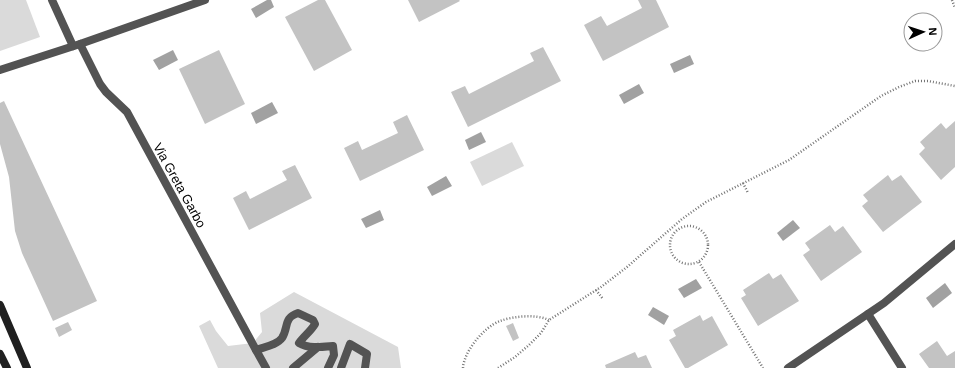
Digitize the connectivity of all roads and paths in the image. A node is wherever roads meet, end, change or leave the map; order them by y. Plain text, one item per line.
1 (52, 0) edge
2 (205, 0) edge
3 (952, 0) edge
4 (955, 8) edge
5 (77, 45) junction
6 (0, 70) edge
7 (955, 86) edge
8 (744, 183) junction
9 (748, 193) dead end
10 (674, 226) junction
11 (676, 230) junction
12 (955, 244) edge
13 (699, 262) junction
14 (596, 290) junction
15 (603, 299) dead end
16 (0, 304) edge
17 (868, 314) junction
18 (549, 320) junction
19 (255, 346) junction
20 (318, 347) junction
21 (0, 354) edge
22 (7, 368) edge
23 (27, 368) edge
24 (266, 368) edge
25 (293, 368) edge
26 (328, 368) edge
27 (341, 368) edge
28 (365, 368) edge
29 (463, 368) edge
30 (498, 368) edge
31 (763, 368) edge
32 (788, 368) edge
33 (902, 368) edge

1 - 5 street, Via Greta Garbo
2 - 5 street
3 - 4 path
5 - 6 street
5 - 19 street, Via Greta Garbo
7 - 8 path
8 - 9 path
8 - 10 path
10 - 11 path
10 - 14 path
11 - 13 path
11 - 13 path
12 - 17 street
13 - 31 path
14 - 15 path
14 - 18 path
16 - 23 street
17 - 32 street
17 - 33 street
18 - 29 path
18 - 30 path
19 - 20 street
19 - 24 street, Via Greta Garbo
20 - 25 street
20 - 26 street
21 - 22 street
27 - 28 street

